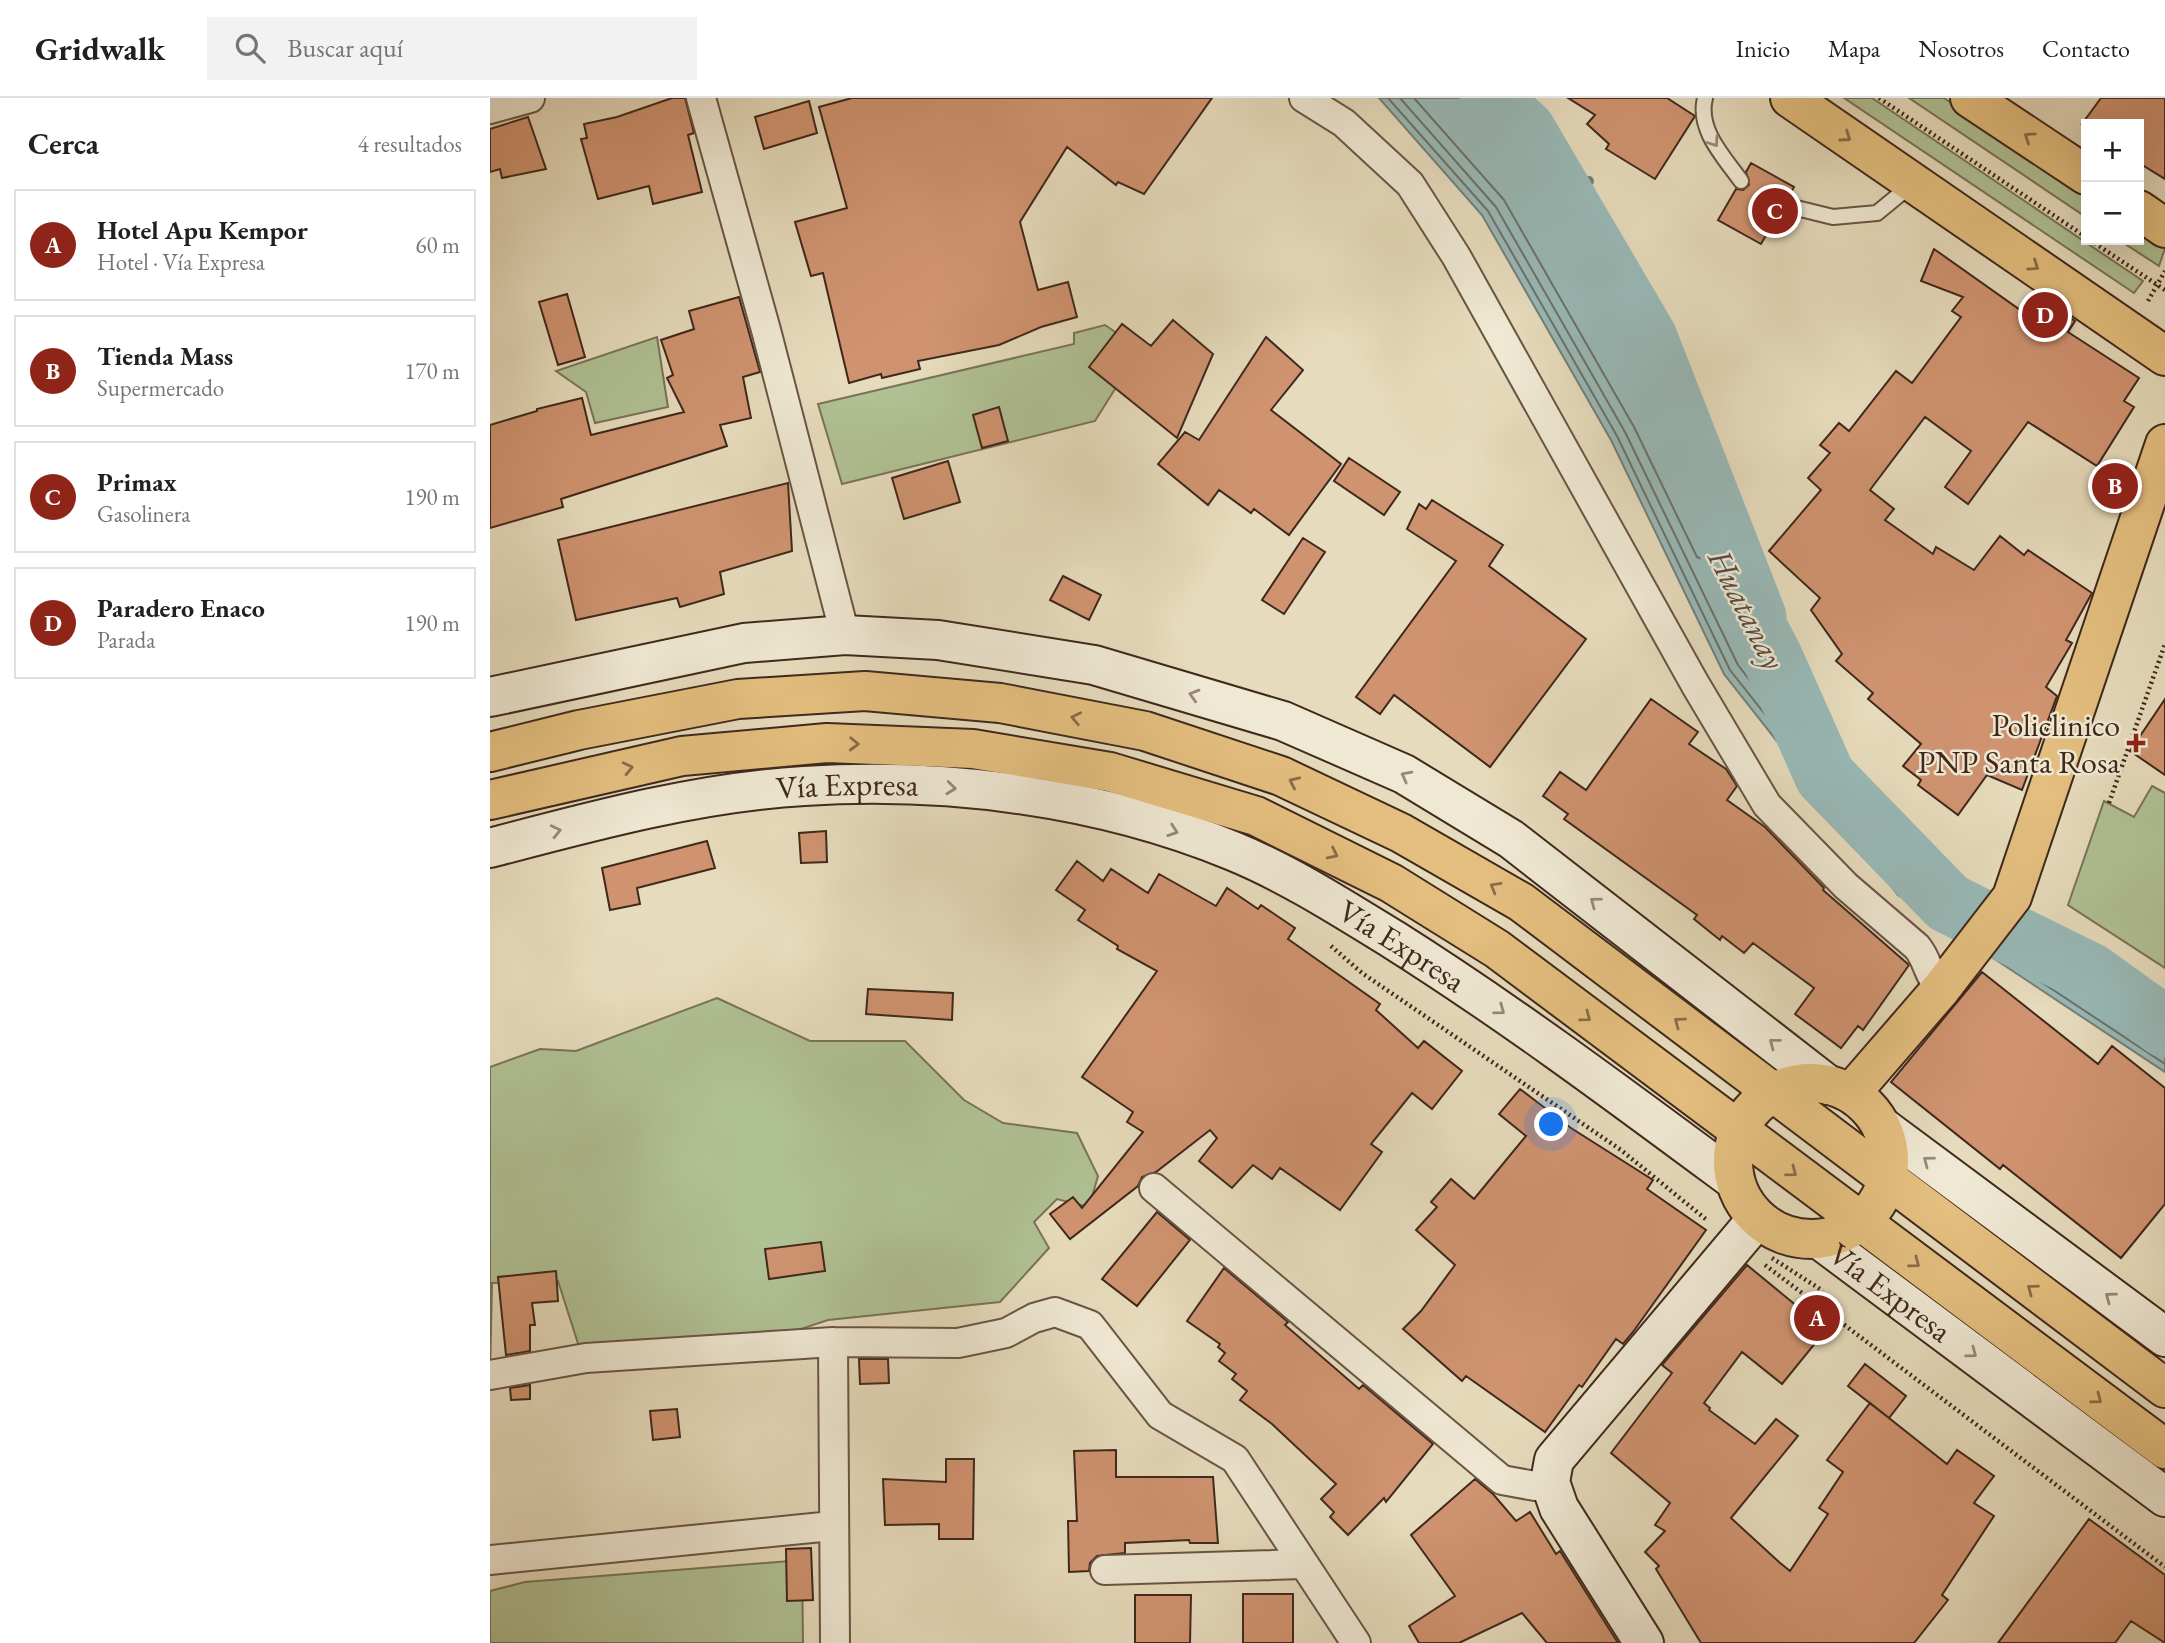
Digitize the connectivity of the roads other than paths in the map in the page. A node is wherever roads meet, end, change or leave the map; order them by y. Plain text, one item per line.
1 (530, 98) edge
2 (701, 98) edge
3 (1304, 98) edge
4 (1705, 98) edge
5 (1790, 98) edge
6 (1970, 98) edge
7 (490, 109) edge
8 (2081, 172) edge
9 (1741, 181) dead end
10 (1913, 183) junction
11 (1784, 205) dead end
12 (2144, 213) edge
13 (2165, 228) edge
14 (2165, 356) edge
15 (2165, 444) edge
16 (845, 635) junction
17 (490, 697) edge
18 (490, 752) edge
19 (490, 800) edge
20 (490, 848) edge
21 (1942, 988) junction
22 (1839, 1089) junction
23 (1772, 1093) junction
24 (1881, 1126) junction
25 (1737, 1131) junction
26 (1734, 1180) junction
27 (1887, 1181) junction
28 (1154, 1188) dead end
29 (1757, 1219) junction
30 (1860, 1223) junction
31 (1819, 1239) junction
32 (2165, 1337) edge
33 (833, 1342) junction
34 (490, 1375) edge
35 (2165, 1388) edge
36 (2165, 1449) edge
37 (1550, 1482) junction
38 (2165, 1497) edge
39 (832, 1526) junction
40 (490, 1560) edge
41 (1303, 1564) junction
42 (1105, 1570) dead end
43 (835, 1643) edge
44 (1356, 1643) edge
45 (1644, 1643) edge

1 - 7 street
2 - 16 street
3 - 21 street
4 -> 9 lane
5 -> 10 main road
8 -> 6 main road
10 - 11 lane
10 -> 14 main road
12 - 13 main road
15 - 21 main road
16 - 17 main road
22 -> 16 main road
23 -> 18 main road
19 -> 25 main road, Vía Expresa
20 -> 26 main road, Vía Expresa
21 - 22 main road
22 - 23 main road
22 - 24 main road
23 - 25 main road
23 - 27 main road
24 - 27 main road
32 -> 24 main road
25 - 26 main road
25 -> 30 main road, Vía Expresa
26 - 29 main road, Vía Expresa
27 - 30 main road
35 -> 27 main road
28 - 37 street
29 - 31 main road, Vía Expresa
29 - 37 main road
30 - 31 main road
30 -> 36 main road, Vía Expresa
31 -> 38 main road, Vía Expresa
33 - 34 street
33 - 39 street
33 - 41 street
37 - 45 main road
39 - 40 street
39 - 43 street
41 - 42 street
41 - 44 street

